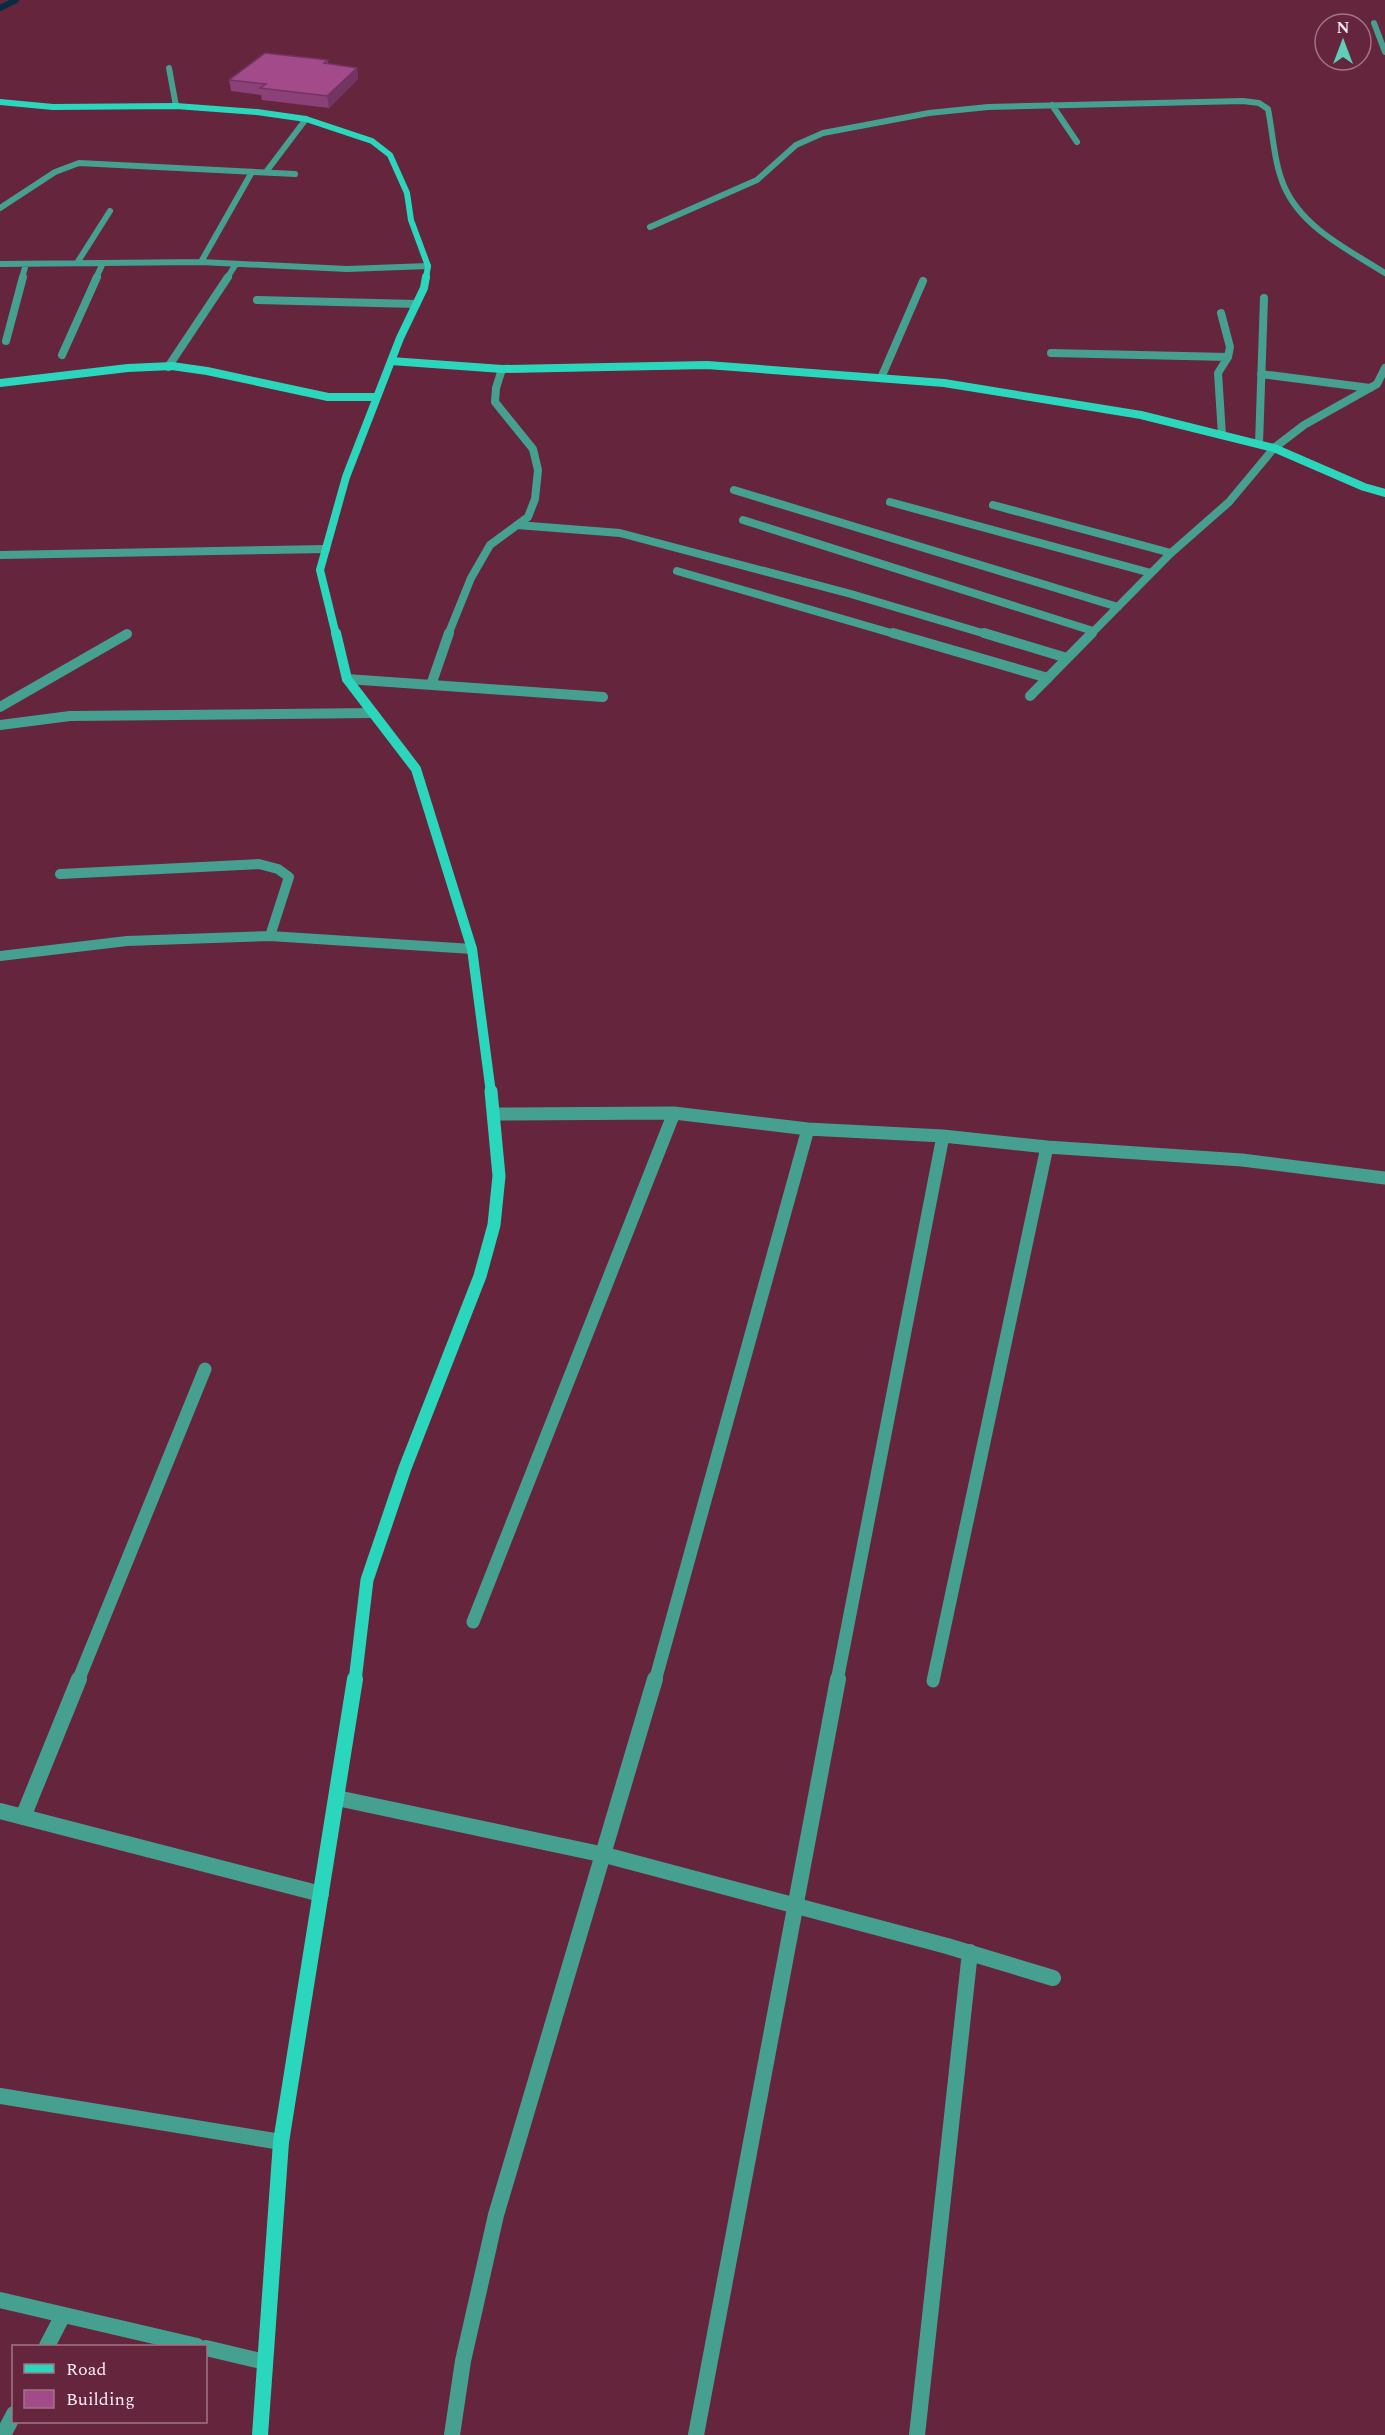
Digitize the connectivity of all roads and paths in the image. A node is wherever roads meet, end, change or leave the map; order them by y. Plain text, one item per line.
1 (1374, 23) dead end
2 (1385, 52) edge
3 (169, 68) dead end
4 (0, 102) edge
5 (1052, 105) junction
6 (176, 106) junction
7 (306, 119) junction
8 (1077, 142) dead end
9 (252, 172) junction
10 (266, 172) junction
11 (295, 174) dead end
12 (0, 208) edge
13 (110, 211) dead end
14 (650, 227) dead end
15 (201, 262) junction
16 (76, 263) junction
17 (103, 263) junction
18 (0, 264) edge
19 (26, 264) junction
20 (236, 264) junction
21 (428, 266) junction
22 (1385, 273) edge
23 (923, 281) dead end
24 (1264, 298) dead end
25 (257, 300) dead end
26 (416, 304) junction
27 (1221, 313) dead end
28 (6, 341) dead end
29 (1051, 353) dead end
30 (62, 355) dead end
31 (1228, 357) junction
32 (391, 361) junction
33 (168, 367) junction
34 (1385, 368) edge
35 (502, 369) junction
36 (1262, 374) junction
37 (881, 378) junction
38 (0, 383) edge
39 (1377, 386) edge
40 (376, 397) junction
41 (1222, 435) junction
42 (1259, 444) junction
43 (1274, 448) junction
44 (734, 490) dead end
45 (1385, 493) edge
46 (890, 502) dead end
47 (993, 505) dead end
48 (743, 520) dead end
49 (517, 525) junction
50 (326, 549) junction
51 (1171, 553) junction
52 (0, 555) edge
53 (677, 571) dead end
54 (1151, 573) junction
55 (1118, 607) junction
56 (1094, 631) junction
57 (127, 634) dead end
58 (1067, 658) junction
59 (1048, 678) junction
60 (347, 679) junction
61 (431, 685) junction
62 (1030, 696) dead end
63 (603, 697) dead end
64 (0, 707) edge
65 (373, 713) junction
66 (0, 725) edge
67 (60, 874) dead end
68 (270, 936) junction
69 (472, 949) junction
70 (0, 956) edge
71 (674, 1113) junction
72 (494, 1114) junction
73 (808, 1129) junction
74 (943, 1136) junction
75 (1047, 1147) junction
76 (1385, 1178) edge
77 (205, 1369) dead end
78 (473, 1622) dead end
79 (933, 1681) dead end
80 (337, 1798) junction
81 (0, 1811) edge
82 (23, 1817) junction
83 (605, 1855) junction
84 (321, 1894) junction
85 (794, 1905) junction
86 (970, 1952) junction
87 (1053, 1978) dead end
88 (0, 2096) edge
89 (281, 2142) junction
90 (0, 2300) edge
91 (63, 2315) junction
92 (48, 2345) edge
93 (193, 2345) edge
94 (207, 2348) edge
95 (266, 2362) junction
96 (12, 2418) edge
97 (3, 2435) edge
98 (260, 2435) edge
99 (452, 2435) edge
100 (696, 2435) edge
101 (917, 2435) edge

1 - 2 street
3 - 6 street
4 - 6 street
5 - 8 street
5 - 14 street
5 - 22 street
6 - 7 street
7 - 10 street
7 - 21 street
9 - 10 street
9 - 12 street
9 - 15 street
10 - 11 street
13 - 16 street
15 - 17 street
15 - 20 street
16 - 17 street
16 - 19 street
17 - 30 street
18 - 19 street
19 - 28 street
20 - 21 street
20 - 33 street
21 - 26 street
23 - 37 street
24 - 36 street
25 - 26 street
26 - 32 street
27 - 31 street
29 - 31 street
31 - 41 street
32 - 35 street
32 - 40 street
33 - 38 street
33 - 40 street
34 - 39 street
35 - 37 street
35 - 49 street
36 - 39 street
36 - 42 street
37 - 41 street
39 - 43 street
40 - 50 street
41 - 42 street
42 - 43 street
43 - 45 street
43 - 51 street
44 - 55 street
46 - 54 street
47 - 51 street
48 - 56 street
49 - 58 street
49 - 61 street
50 - 52 street
50 - 60 street
51 - 54 street
53 - 59 street
54 - 55 street
55 - 56 street
56 - 58 street
57 - 64 street
58 - 59 street
59 - 62 street
60 - 61 street
60 - 65 street
61 - 63 street
65 - 66 street
65 - 69 street
67 - 68 street
68 - 69 street
68 - 70 street
69 - 72 street
71 - 72 street
71 - 73 street
71 - 78 street
72 - 80 street
73 - 74 street
73 - 83 street
74 - 75 street
74 - 85 street
75 - 76 street
75 - 79 street
77 - 82 street
80 - 83 street
80 - 84 street
81 - 82 street
82 - 84 street
83 - 85 street
83 - 99 street
84 - 89 street
85 - 86 street
85 - 100 street
86 - 87 street
86 - 101 street
88 - 89 street
89 - 95 street
90 - 91 street
91 - 92 street
91 - 93 street
94 - 95 street
95 - 98 street
96 - 97 street

